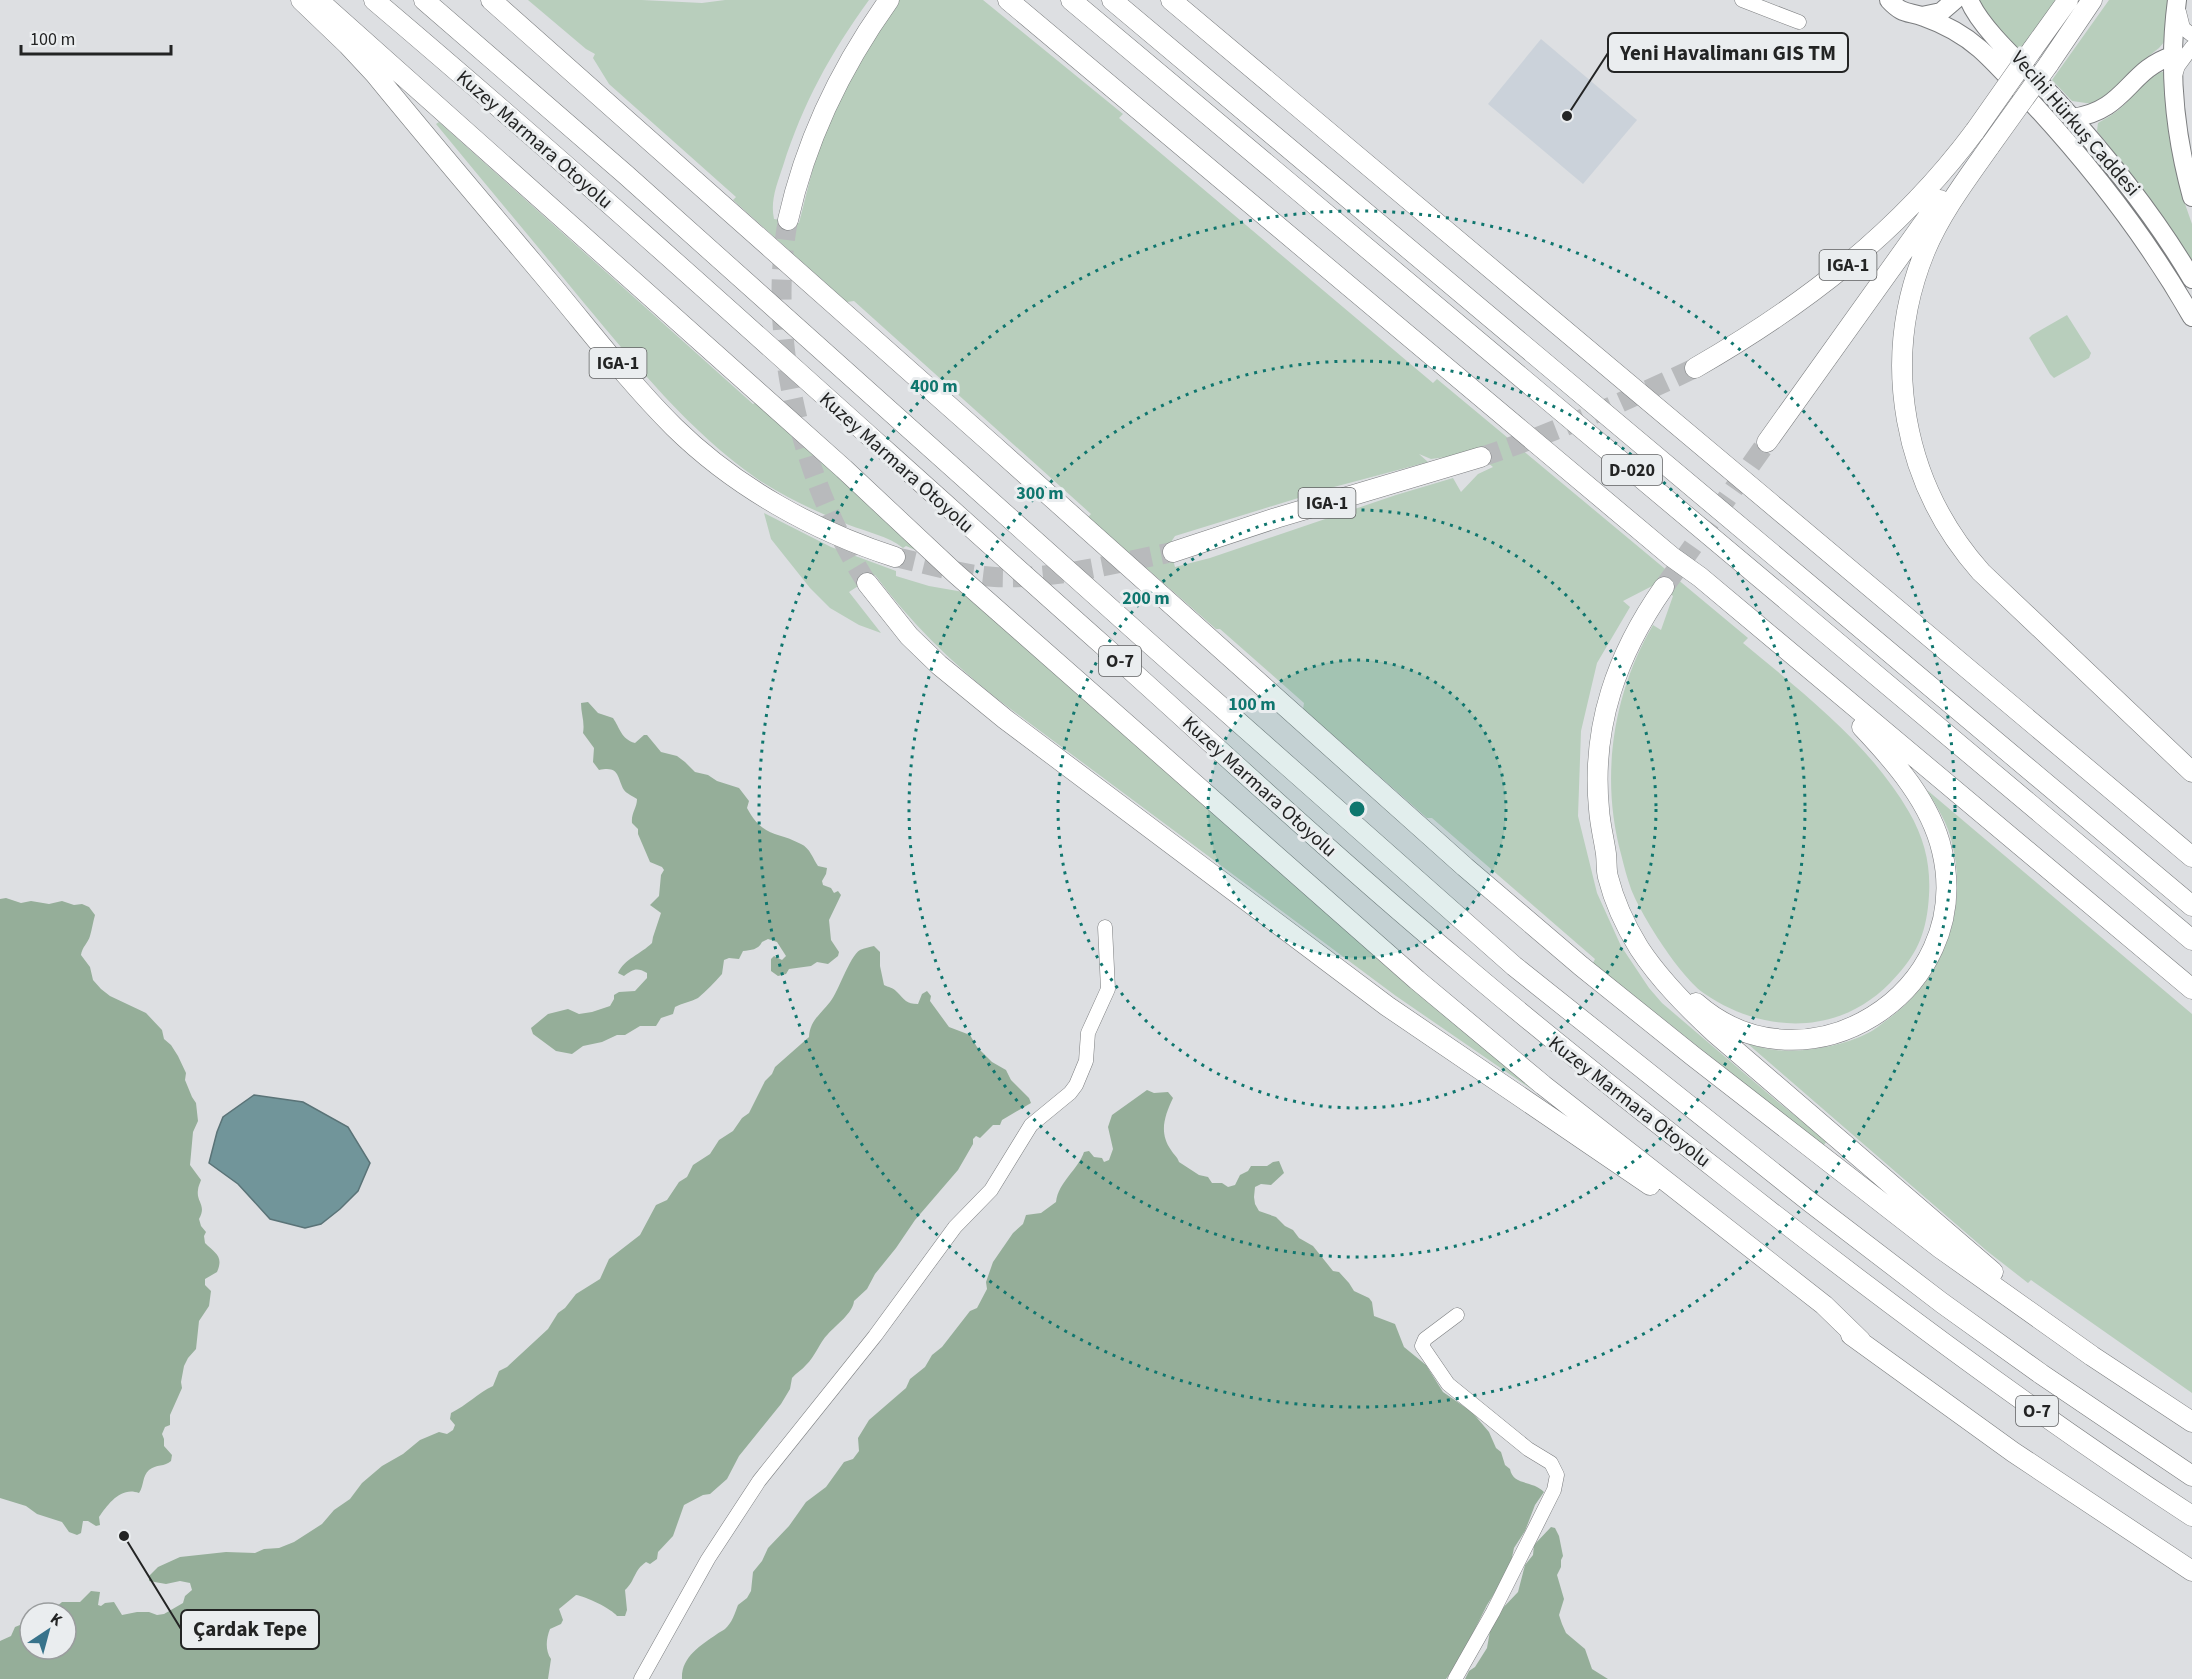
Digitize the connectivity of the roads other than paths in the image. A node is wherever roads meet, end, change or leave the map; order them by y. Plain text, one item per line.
1 (301, 0) edge
2 (318, 0) edge
3 (374, 0) edge
4 (424, 0) edge
5 (490, 0) edge
6 (889, 0) edge
7 (1008, 0) edge
8 (1071, 0) edge
9 (1112, 0) edge
10 (1172, 0) edge
11 (1742, 0) edge
12 (1889, 0) edge
13 (1954, 0) edge
14 (1969, 0) edge
15 (2068, 0) edge
16 (2081, 0) edge
17 (2092, 0) edge
18 (2178, 0) edge
19 (1922, 16) junction
20 (1799, 22) dead end
21 (2192, 35) edge
22 (2192, 47) edge
23 (2172, 56) junction
24 (2040, 58) junction
25 (2173, 86) junction
26 (2175, 111) junction
27 (2072, 118) junction
28 (1983, 139) junction
29 (2192, 155) edge
30 (2192, 197) edge
31 (788, 220) tunnel mouth
32 (2192, 279) edge
33 (2192, 317) edge
34 (1695, 368) tunnel mouth
35 (1767, 442) tunnel mouth
36 (1481, 457) tunnel mouth
37 (1173, 552) tunnel mouth
38 (895, 557) tunnel mouth
39 (1672, 557) junction
40 (867, 583) tunnel mouth
41 (1664, 587) tunnel mouth
42 (2192, 772) edge
43 (1606, 854) junction
44 (2192, 857) edge
45 (2192, 906) edge
46 (1105, 927) dead end
47 (2192, 940) edge
48 (2192, 989) edge
49 (2027, 1303) junction
50 (1457, 1315) dead end
51 (1861, 1341) junction
52 (2192, 1411) edge
53 (2192, 1422) edge
54 (2192, 1476) edge
55 (2192, 1516) edge
56 (2192, 1571) edge
57 (641, 1679) edge
58 (1455, 1679) edge

1 - 38 highway, IGA-1
2 - 51 highway
3 - 55 highway, Kuzey Marmara Otoyolu / O-7
4 - 54 highway, Kuzey Marmara Otoyolu / O-7
5 - 49 highway
6 - 31 highway
7 - 39 highway
8 - 47 highway, D-020
9 - 45 highway, D-020
10 - 44 highway
11 - 20 street
12 - 19 main road, Vecihi Hürkuş Caddesi
13 - 19 main road
14 - 27 main road, Vecihi Hürkuş Caddesi
15 - 24 highway, IGA-1
16 - 24 highway
17 - 24 highway
18 - 21 street
18 - 23 main road
19 - 33 main road, Vecihi Hürkuş Caddesi
22 - 25 street
23 - 25 main road
23 - 27 main road
24 - 28 highway, IGA-1, bridge
25 - 26 main road
26 - 29 main road
26 - 30 main road
27 - 32 main road, Vecihi Hürkuş Caddesi
28 - 34 highway, IGA-1
28 - 35 highway
28 - 42 highway
36 - 37 highway, IGA-1
39 - 43 highway
39 - 48 highway
40 - 51 highway
41 - 43 highway
43 - 49 highway
46 - 57 street
49 - 52 highway
49 - 53 highway
50 - 58 street
51 - 56 highway

